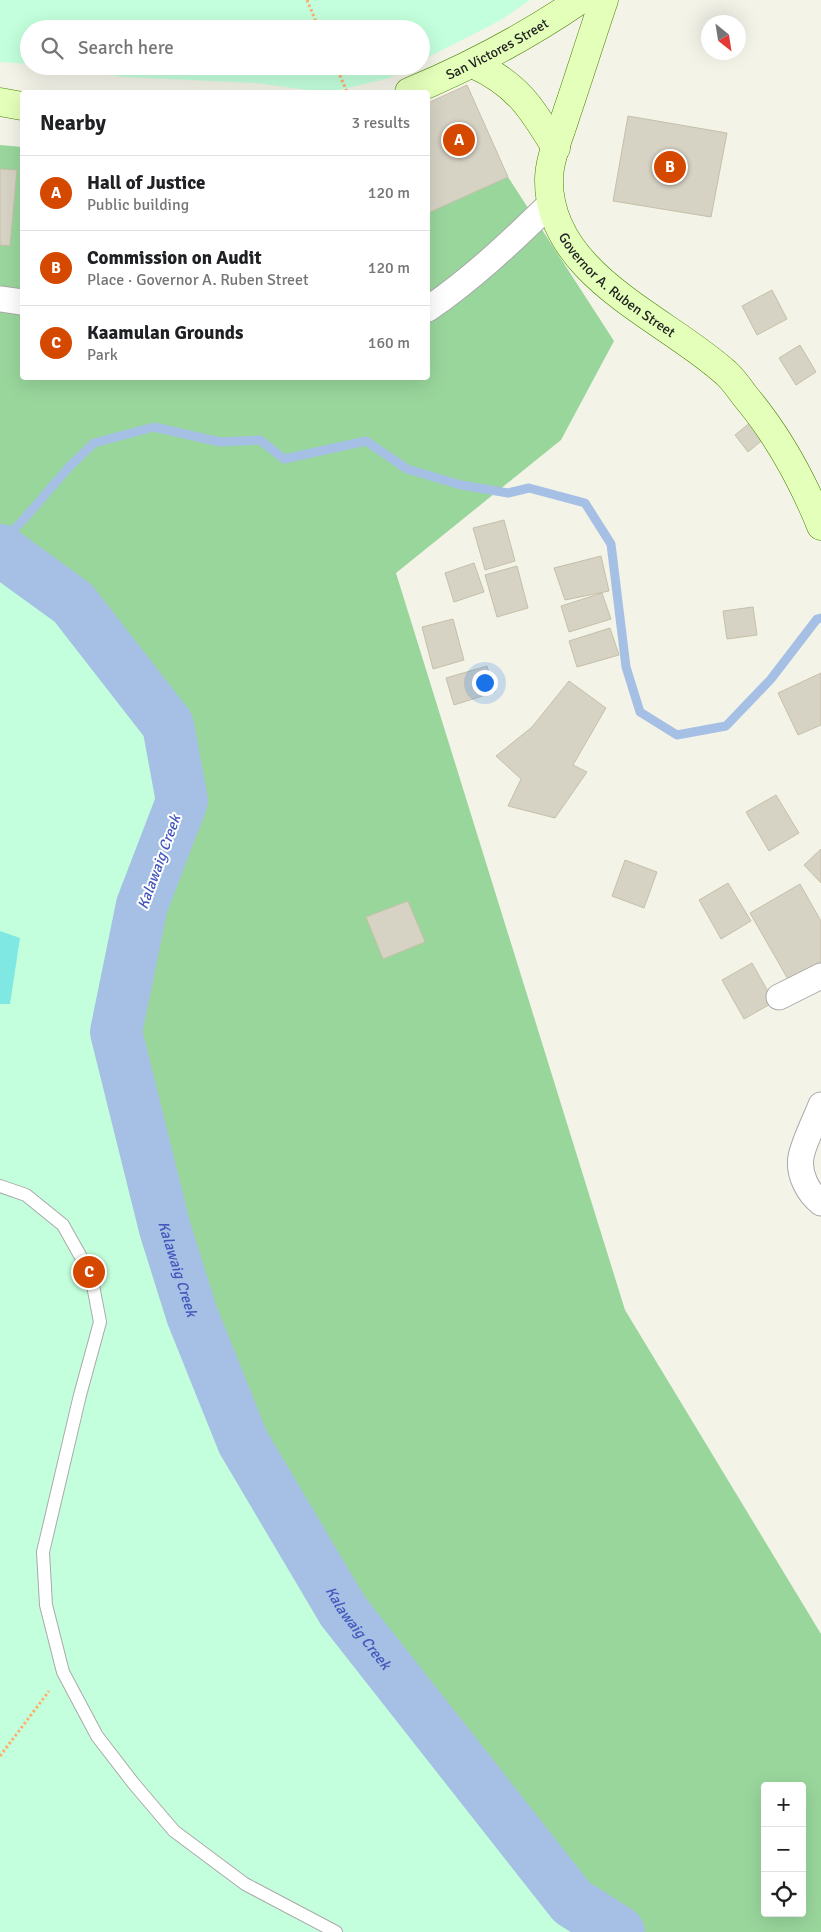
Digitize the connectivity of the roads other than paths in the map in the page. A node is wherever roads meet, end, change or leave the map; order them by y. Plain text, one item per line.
1 (580, 0) edge
2 (604, 0) edge
3 (473, 64) junction
4 (414, 90) edge
5 (0, 102) edge
6 (20, 106) edge
7 (556, 148) junction
8 (550, 204) junction
9 (0, 299) edge
10 (20, 302) edge
11 (430, 308) edge
12 (821, 526) edge
13 (821, 976) edge
14 (779, 997) dead end
15 (821, 1105) edge
16 (0, 1186) edge
17 (821, 1203) edge
18 (336, 1932) edge

1 - 3 main road, San Victores Street
2 - 7 main road, Governor A. Ruben Street
3 - 4 main road, San Victores Street
3 - 7 main road
5 - 6 main road
7 - 8 main road, Governor A. Ruben Street
8 - 11 street
8 - 12 main road, Governor A. Ruben Street
9 - 10 street
13 - 14 street
15 - 17 street
16 - 18 lane

